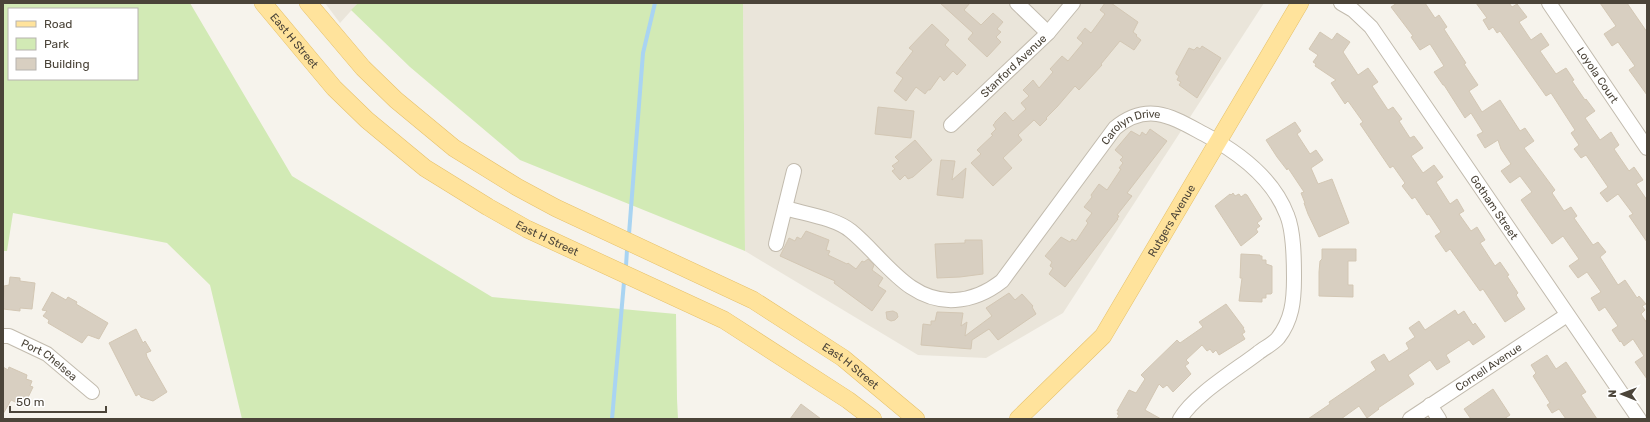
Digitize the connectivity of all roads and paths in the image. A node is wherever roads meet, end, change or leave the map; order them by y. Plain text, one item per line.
1 (263, 3) edge
2 (308, 3) edge
3 (1017, 3) edge
4 (1073, 3) edge
5 (1300, 3) edge
6 (1341, 3) edge
7 (1549, 3) edge
8 (1048, 33) junction
9 (951, 125) dead end
10 (1219, 142) junction
11 (1647, 148) edge
12 (794, 171) dead end
13 (785, 208) junction
14 (776, 244) dead end
15 (1567, 315) junction
16 (3, 336) edge
17 (92, 392) dead end
18 (1430, 405) junction
19 (873, 419) edge
20 (916, 419) edge
21 (1018, 419) edge
22 (1180, 419) edge
23 (1410, 419) edge
24 (1439, 419) edge
25 (1639, 419) edge

1 - 19 main road, East H Street
2 - 20 main road, East H Street
3 - 8 street
4 - 8 street, Stanford Avenue
5 - 10 main road, Rutgers Avenue
6 - 15 street, Gotham Street
7 - 11 street, Loyola Court
8 - 9 street, Stanford Avenue
10 - 13 street, Carolyn Drive
10 - 21 main road, Rutgers Avenue
10 - 22 street, Carolyn Drive
12 - 13 street
13 - 14 street
15 - 18 street, Cornell Avenue
15 - 25 street, Gotham Street
16 - 17 street, Port Chelsea
18 - 23 street, Cornell Avenue
18 - 24 street

